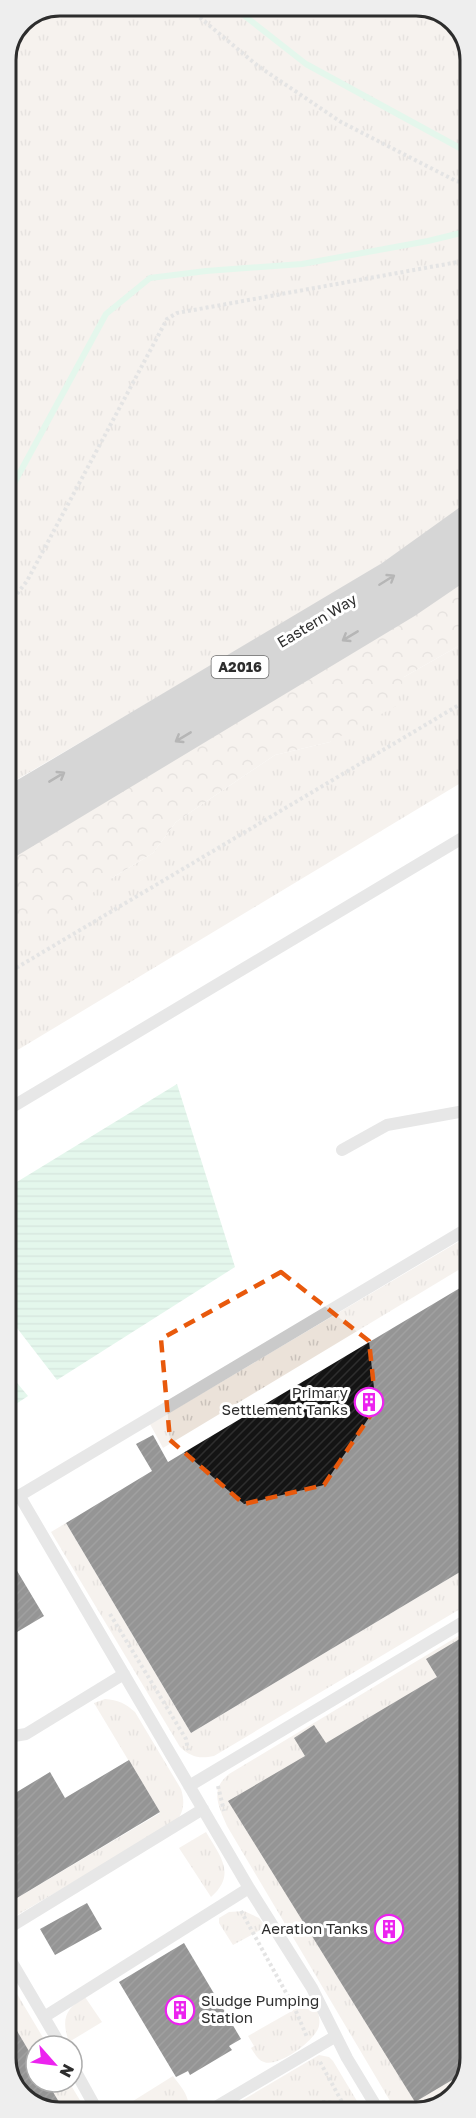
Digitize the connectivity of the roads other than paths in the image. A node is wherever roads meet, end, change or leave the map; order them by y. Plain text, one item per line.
1 (459, 528) edge
2 (459, 566) edge
3 (260, 673) junction
4 (16, 801) edge
5 (16, 836) edge
6 (459, 840) edge
7 (16, 1104) edge
8 (459, 1112) edge
9 (342, 1150) dead end
10 (459, 1234) edge
11 (19, 1495) junction
12 (16, 1497) edge
13 (459, 1625) edge
14 (124, 1674) junction
15 (16, 1736) edge
16 (189, 1786) junction
17 (203, 1809) junction
18 (249, 1888) junction
19 (16, 1923) edge
20 (16, 1969) edge
21 (44, 2017) junction
22 (54, 2034) edge
23 (336, 2036) junction
24 (84, 2087) edge
25 (92, 2101) edge
26 (225, 2101) edge
27 (373, 2102) edge

3 -> 1 main road, Eastern Way / A2016
2 -> 3 main road, Eastern Way / A2016
4 -> 3 main road, Eastern Way / A2016
3 -> 5 main road, Eastern Way / A2016
6 - 7 lane
8 - 9 lane
10 - 11 lane
11 - 12 lane
11 - 14 lane
13 - 16 lane
14 - 15 lane
14 - 16 lane
16 - 17 lane
17 - 18 lane
17 - 19 lane
18 - 21 lane
18 - 23 lane
20 - 21 lane
21 - 22 lane
23 - 26 lane
23 - 27 lane
24 - 25 lane

